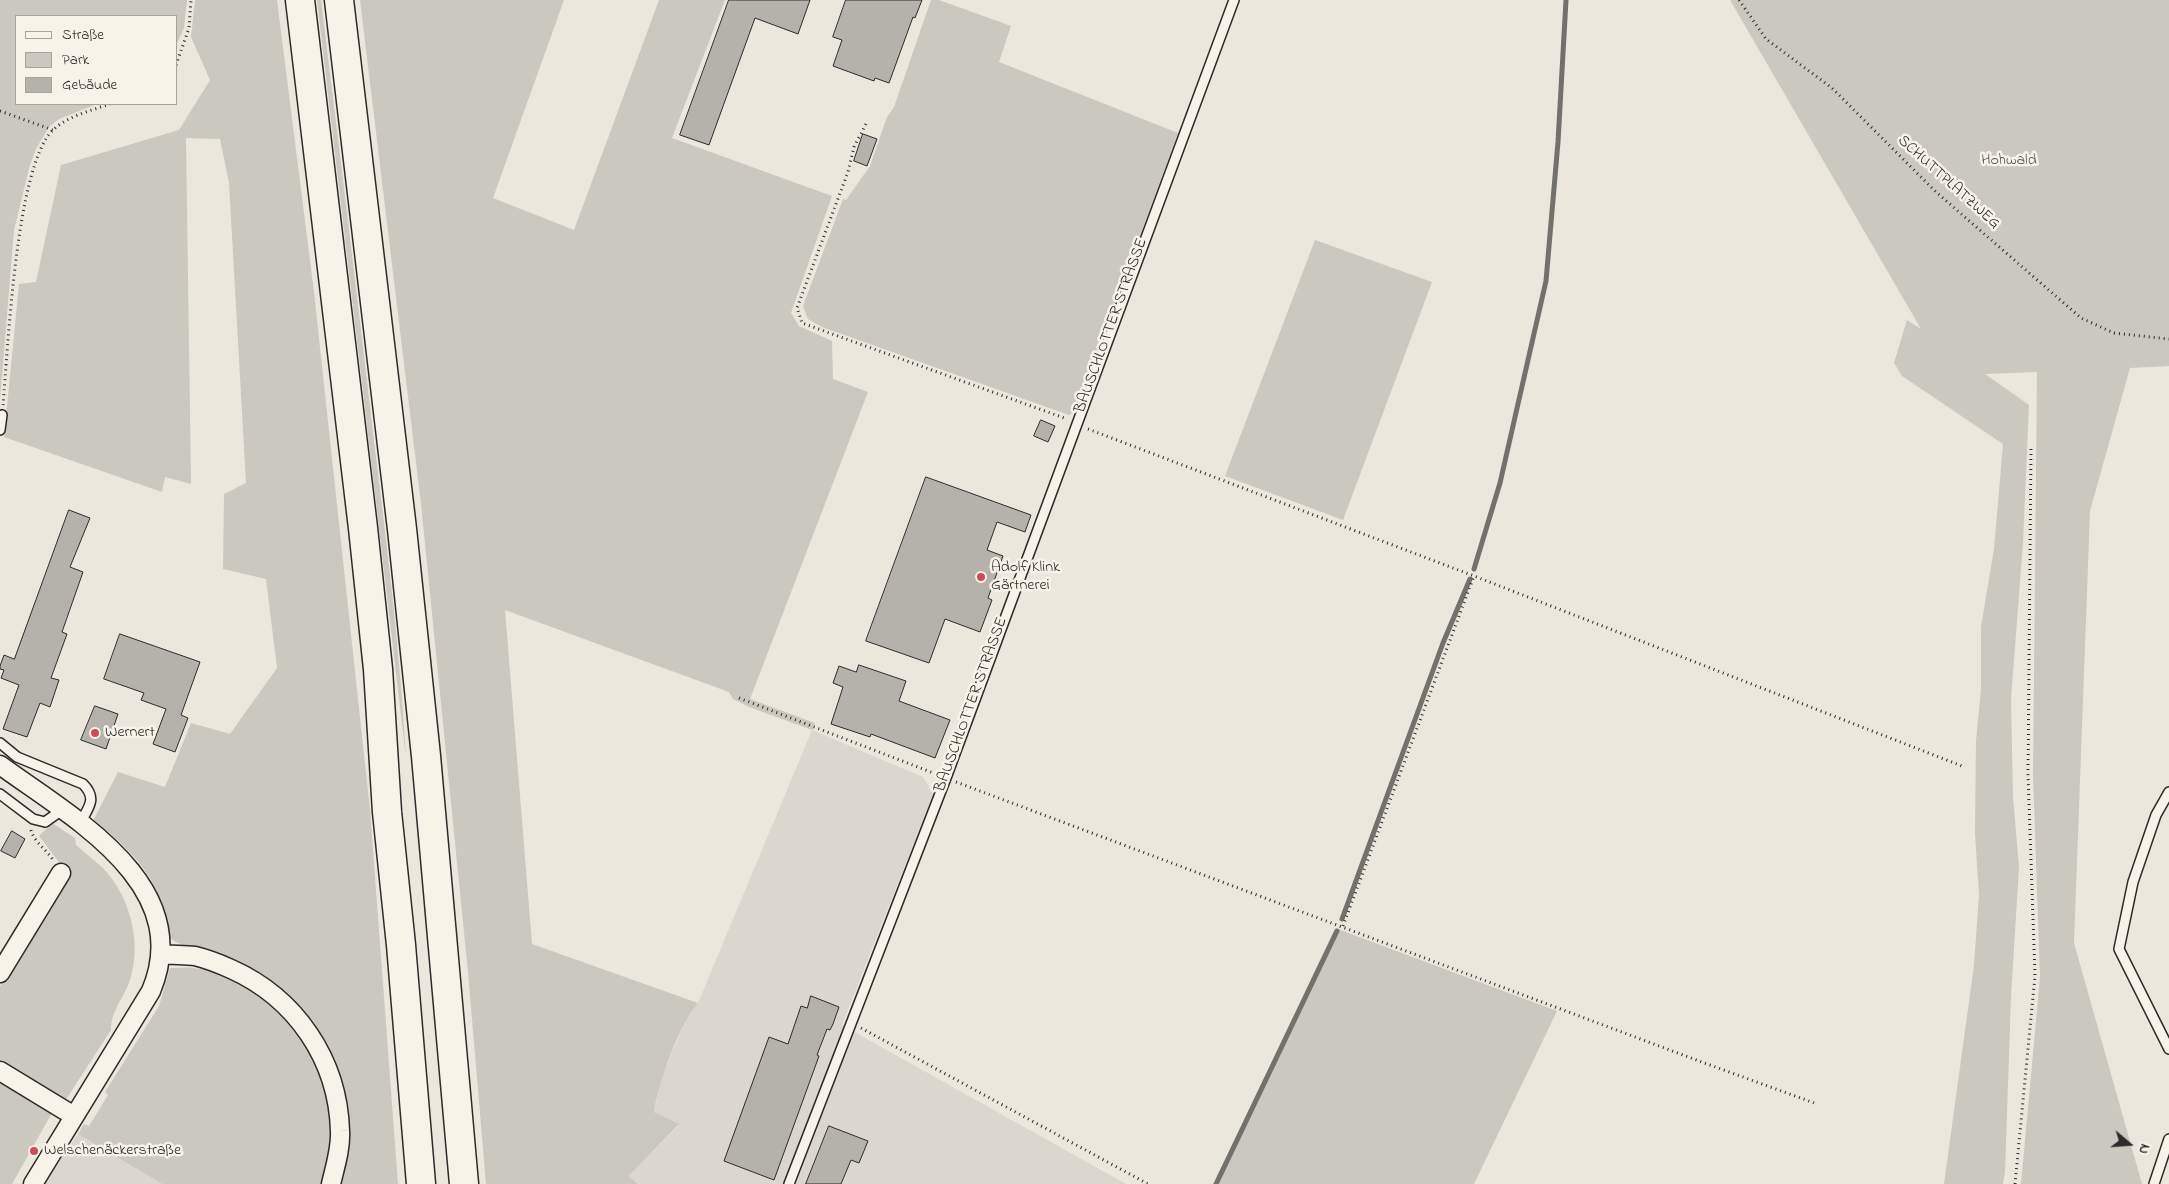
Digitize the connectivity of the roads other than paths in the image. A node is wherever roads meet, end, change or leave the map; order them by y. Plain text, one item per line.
1 (300, 0) edge
2 (339, 0) edge
3 (1234, 0) edge
4 (2, 416) road end
5 (0, 430) edge
6 (0, 743) edge
7 (0, 765) edge
8 (2169, 792) edge
9 (0, 794) edge
10 (62, 810) junction
11 (80, 823) junction
12 (61, 873) road end
13 (161, 954) junction
14 (0, 973) edge
15 (2169, 1050) edge
16 (0, 1071) edge
17 (74, 1116) junction
18 (2169, 1139) edge
19 (33, 1184) edge
20 (331, 1184) edge
21 (420, 1184) edge
22 (464, 1184) edge
23 (789, 1184) edge
24 (2154, 1184) edge

1 - 21 highway
2 - 22 highway
3 - 23 lane, BAUSCHLOTTER STRASSE
4 - 5 lane
6 - 11 lane
7 - 10 street
8 - 15 lane
9 - 10 lane
10 - 11 street
11 - 13 street
12 - 14 street
13 - 17 street
13 - 20 street
16 - 17 street
17 - 19 street
18 - 24 lane

